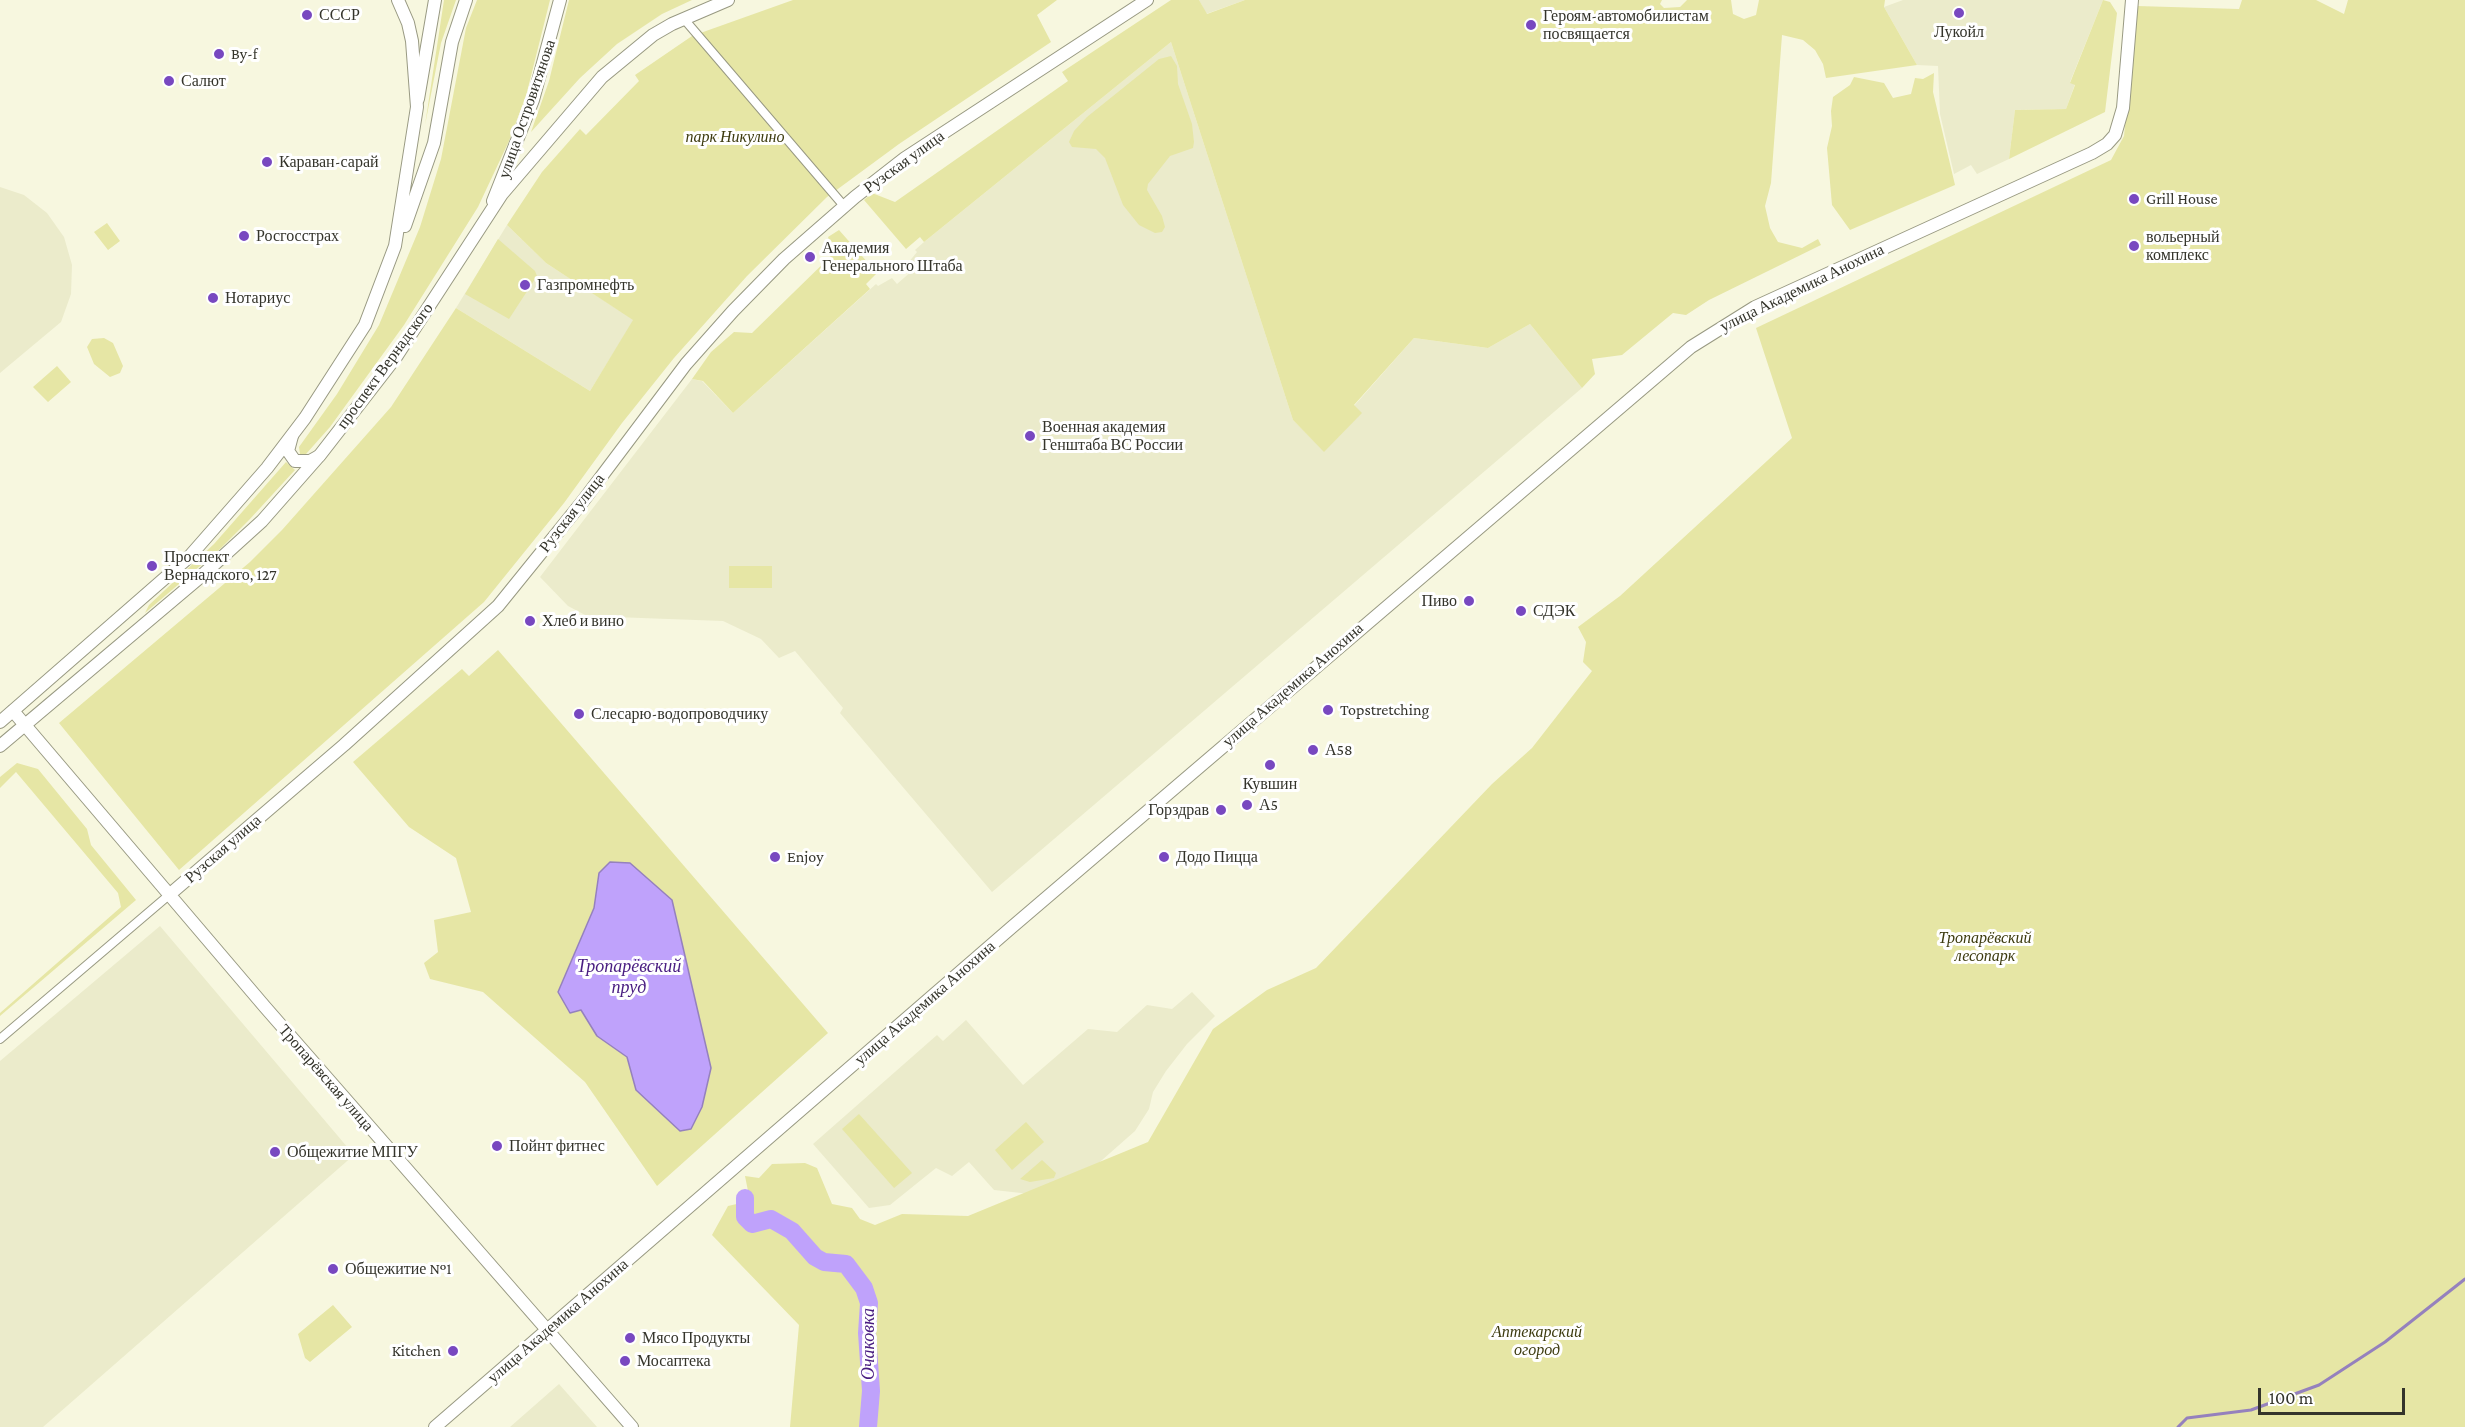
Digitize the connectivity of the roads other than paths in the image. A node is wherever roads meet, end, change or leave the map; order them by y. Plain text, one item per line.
1 (398, 0) edge
2 (435, 0) edge
3 (466, 0) edge
4 (560, 0) edge
5 (728, 0) edge
6 (1147, 0) edge
7 (2132, 0) edge
8 (684, 19) junction
9 (417, 107) junction
10 (844, 206) junction
11 (486, 216) junction
12 (389, 266) junction
13 (292, 435) junction
14 (320, 455) junction
15 (13, 711) junction
16 (0, 722) edge
17 (25, 725) junction
18 (0, 746) edge
19 (169, 895) junction
20 (0, 1039) edge
21 (547, 1329) junction
22 (435, 1427) edge
23 (632, 1427) edge

1 - 9 street
2 - 9 street
3 - 12 street
4 - 11 street, улица Островитянова
5 - 8 street, проспект Вернадского
6 - 10 street, Рузская улица
7 - 21 street, улица Академика Анохина
8 - 10 street
8 - 11 street, проспект Вернадского
9 - 12 street
10 - 19 street, Рузская улица
11 - 14 street, проспект Вернадского
12 - 13 street
13 - 14 street
13 - 15 street
14 - 17 street, проспект Вернадского
15 - 16 street
15 - 17 street
17 - 18 street, проспект Вернадского
17 - 19 street, Тропарёвская улица
19 - 20 street, Рузская улица
19 - 21 street, Тропарёвская улица
21 - 22 street, улица Академика Анохина
21 - 23 street, Тропарёвская улица

